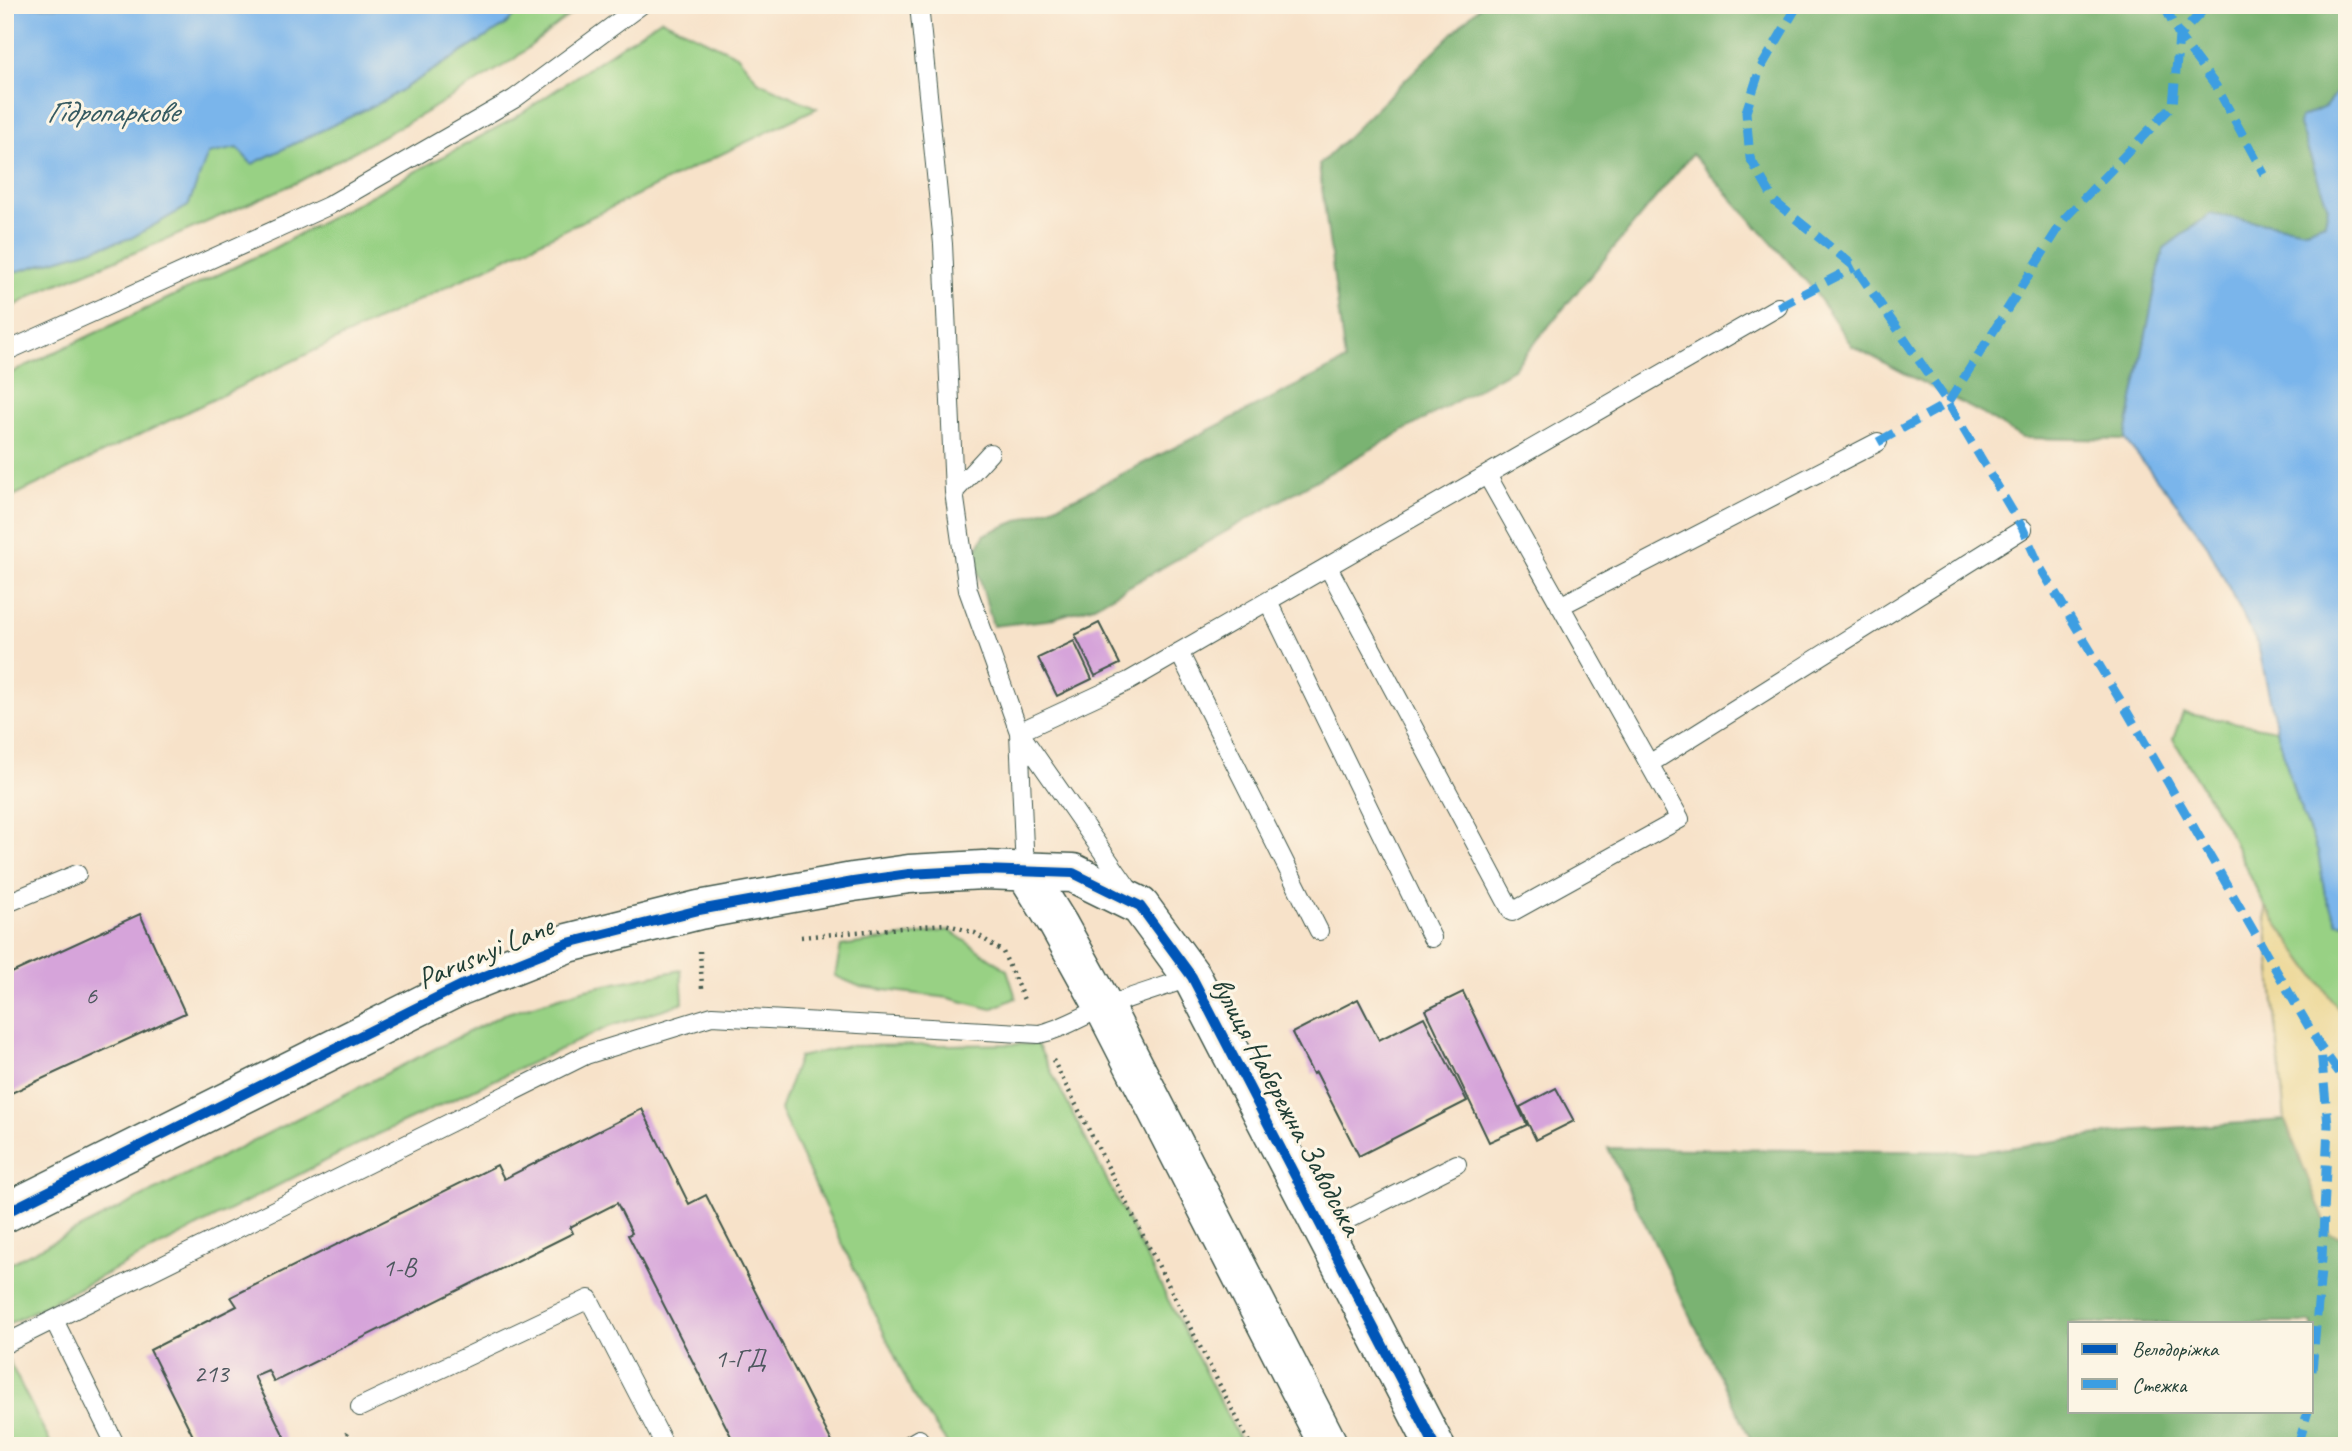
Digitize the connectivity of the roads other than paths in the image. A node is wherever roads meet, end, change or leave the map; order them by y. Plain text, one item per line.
1 (641, 5) edge
2 (919, 5) edge
3 (1778, 307) dead end
4 (5, 352) edge
5 (1878, 442) dead end
6 (990, 453) dead end
7 (1487, 475) junction
8 (954, 492) junction
9 (2023, 529) dead end
10 (1328, 566) junction
11 (1268, 601) junction
12 (1560, 606) junction
13 (1179, 652) junction
14 (1019, 732) junction
15 (1649, 764) junction
16 (1025, 871) junction
17 (76, 874) dead end
18 (5, 904) edge
19 (1140, 905) junction
20 (1319, 931) dead end
21 (1433, 938) dead end
22 (1192, 976) junction
23 (1104, 1007) junction
24 (1457, 1164) dead end
25 (5, 1213) edge
26 (1325, 1231) junction
27 (54, 1320) junction
28 (5, 1345) edge
29 (360, 1407) dead end
30 (116, 1446) edge
31 (665, 1446) edge
32 (1329, 1446) edge
33 (1434, 1446) edge

1 - 4 lane
2 - 8 lane
3 - 7 lane
5 - 12 lane
6 - 8 lane
7 - 10 lane
7 - 12 lane
8 - 14 lane
9 - 15 lane
10 - 11 lane
10 - 15 lane
11 - 13 lane
11 - 21 lane
12 - 15 lane
13 - 14 lane
13 - 20 lane
14 - 16 lane
14 - 19 lane
16 - 19 street, вулиця Набережна Заводська
16 - 23 street
16 - 25 street, Parusnyi Lane
17 - 18 lane
19 - 22 street, вулиця Набережна Заводська
22 - 23 lane
22 - 26 street, вулиця Набережна Заводська
23 - 27 lane
23 - 32 street
24 - 26 lane
26 - 33 street, вулиця Набережна Заводська
27 - 28 lane
27 - 30 lane
29 - 31 lane

